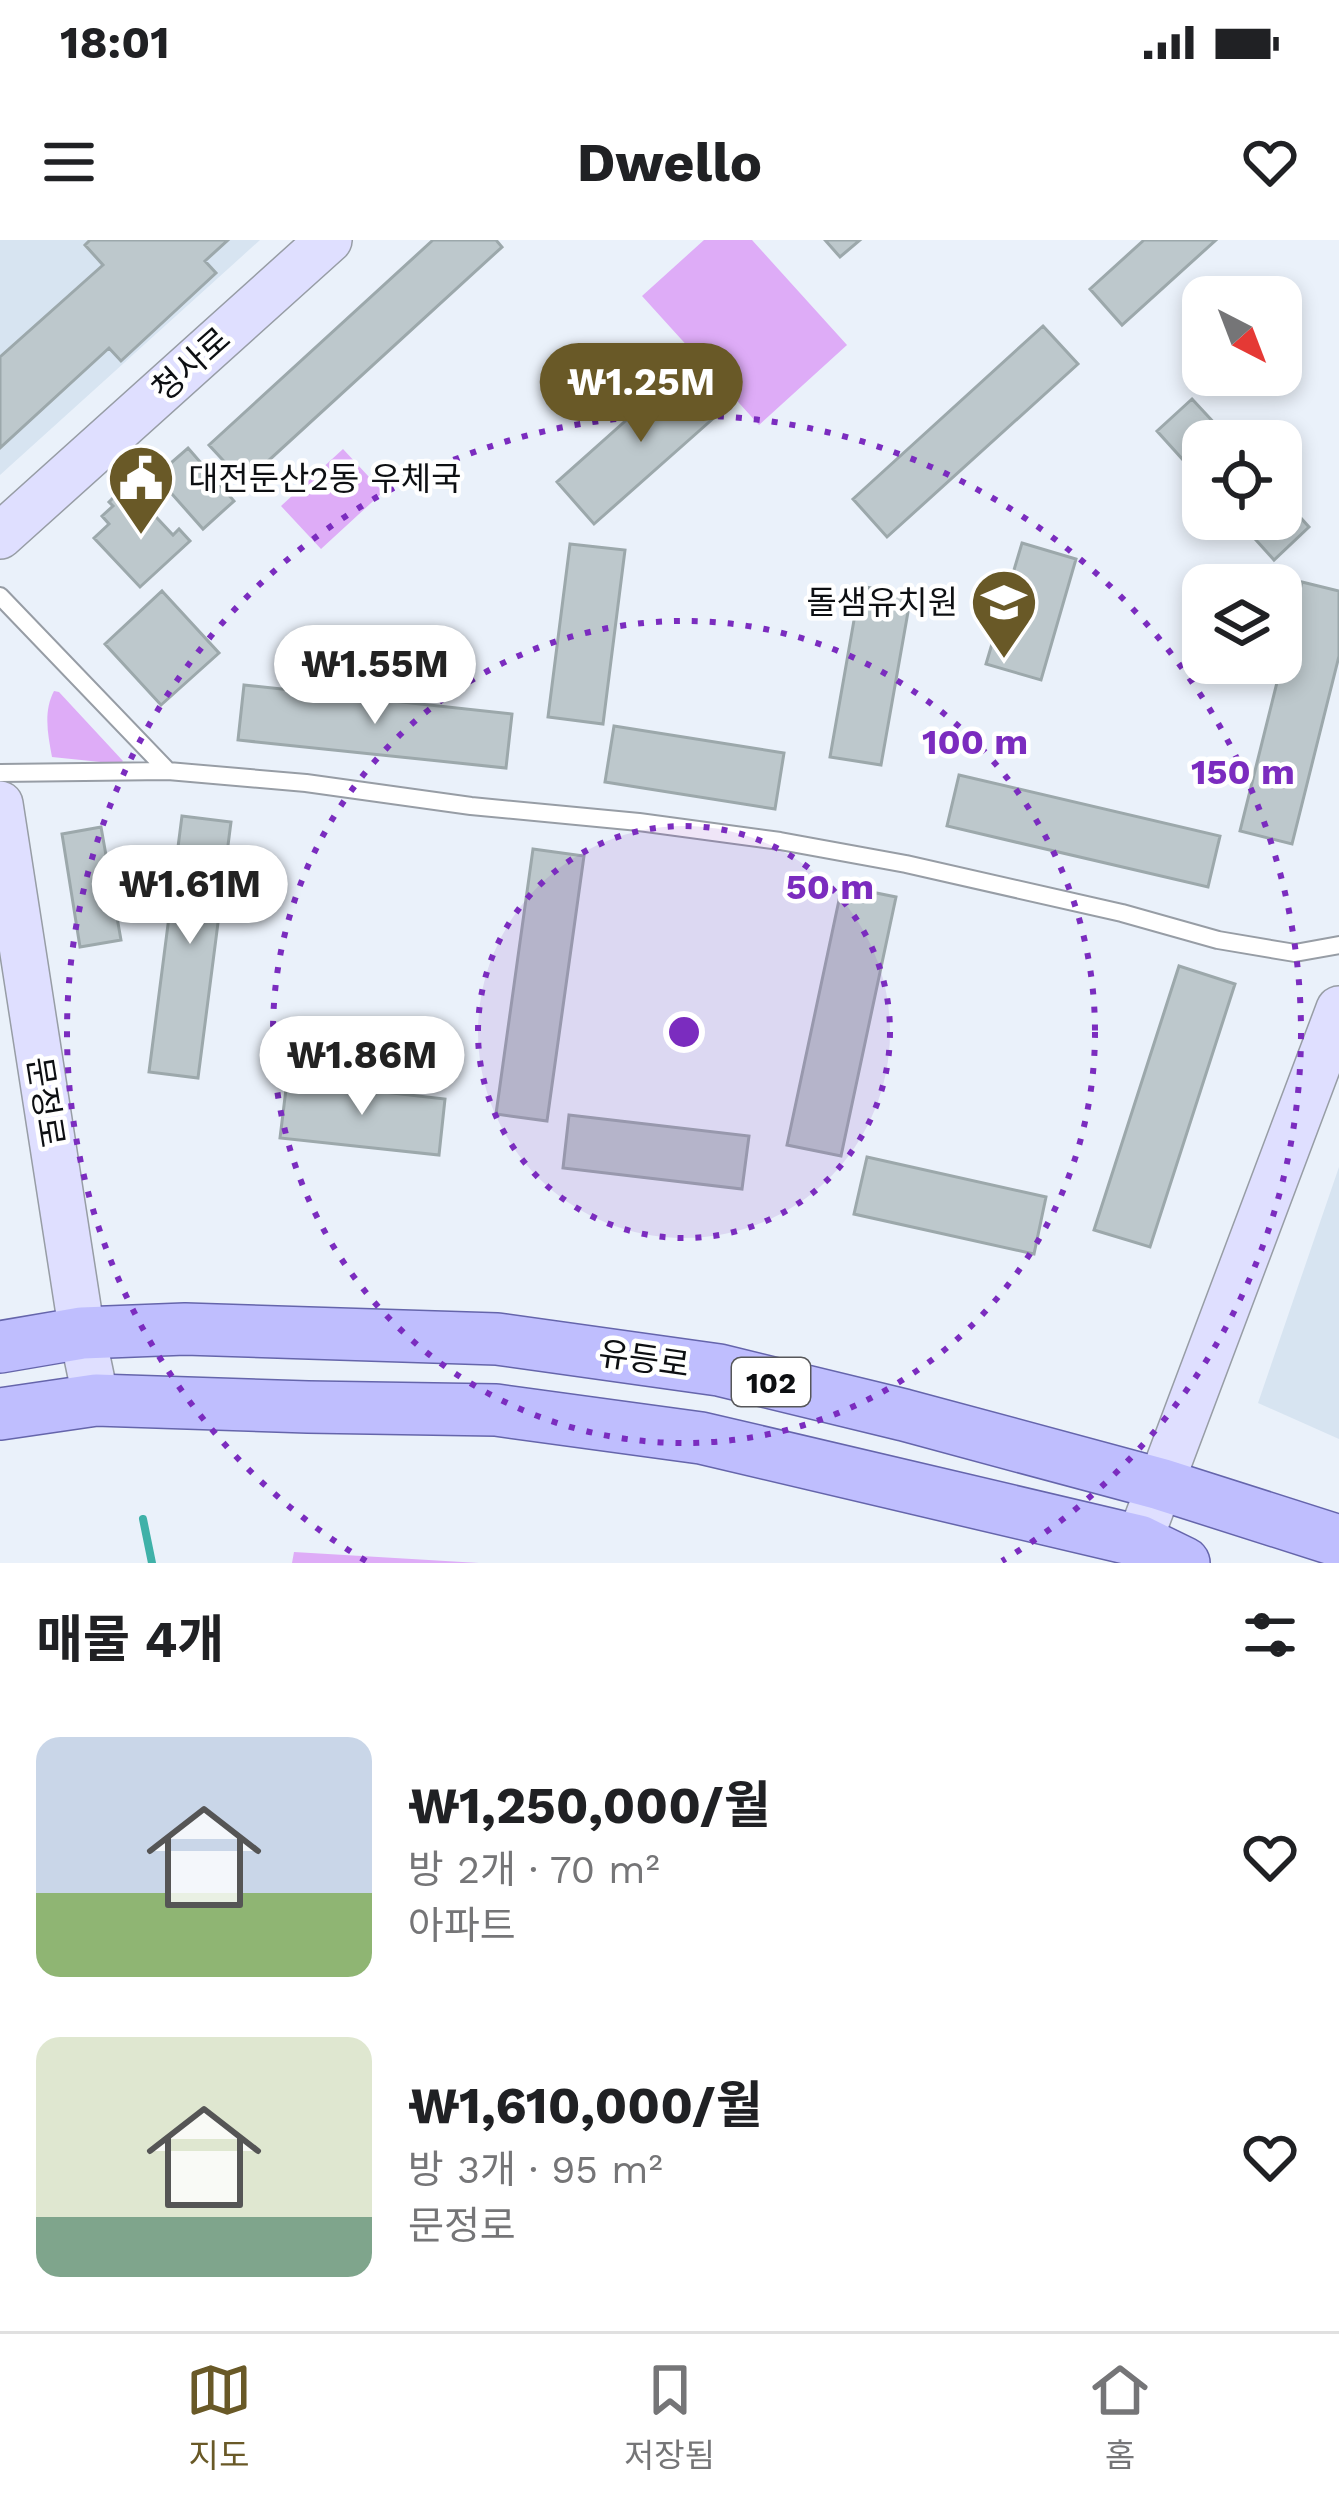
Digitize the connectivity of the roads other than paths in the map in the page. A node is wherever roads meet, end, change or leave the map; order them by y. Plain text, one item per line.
1 (329, 240) edge
2 (0, 536) edge
3 (0, 596) edge
4 (168, 771) junction
5 (0, 772) edge
6 (0, 804) edge
7 (1339, 945) edge
8 (1339, 1009) edge
9 (82, 1334) junction
10 (0, 1347) edge
11 (96, 1400) junction
12 (0, 1414) edge
13 (1160, 1484) junction
14 (1339, 1541) edge
15 (1161, 1552) edge

1 - 2 street, 청사로
3 - 4 lane
4 - 5 lane
4 - 7 lane
6 - 9 street, 문정로
8 - 13 street
9 - 10 main road, 유등로 / 102
9 - 11 street, 문정로
9 - 13 main road, 유등로 / 102
11 - 12 main road, 102
11 - 15 main road, 102
13 - 14 main road, 유등로 / 102
13 - 15 street

